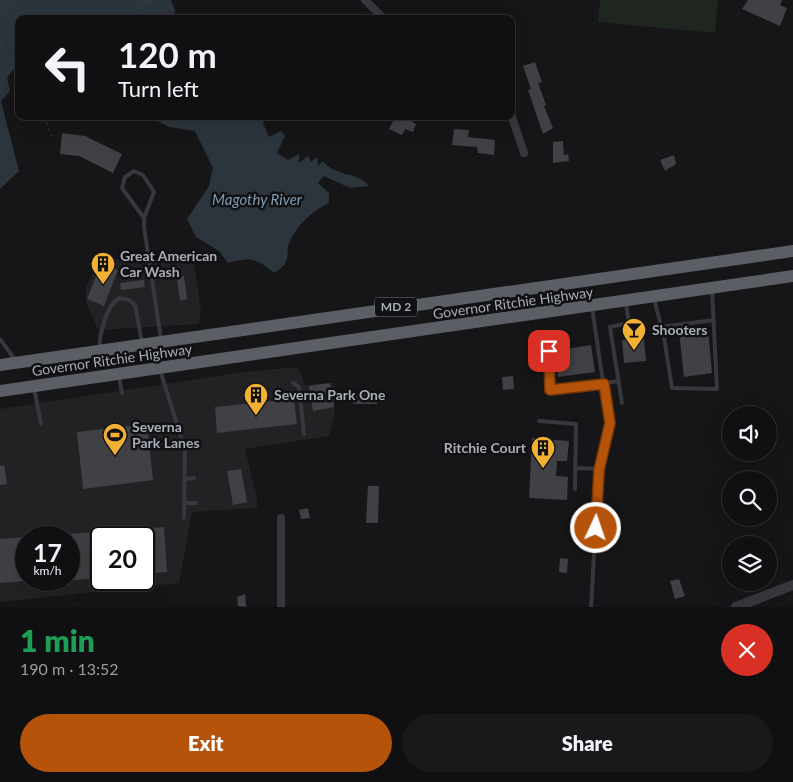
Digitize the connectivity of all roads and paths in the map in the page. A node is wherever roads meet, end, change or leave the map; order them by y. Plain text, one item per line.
1 (154, 0) edge
2 (365, 0) edge
3 (137, 9) dead end
4 (380, 15) edge
5 (0, 43) edge
6 (15, 67) edge
7 (46, 120) edge
8 (513, 120) edge
9 (56, 138) dead end
10 (524, 153) dead end
11 (144, 218) junction
12 (793, 251) edge
13 (793, 276) edge
14 (712, 288) junction
15 (653, 297) junction
16 (626, 301) junction
17 (592, 306) junction
18 (714, 320) junction
19 (661, 327) junction
20 (0, 339) edge
21 (162, 342) junction
22 (142, 344) junction
23 (99, 351) junction
24 (549, 351) dead end
25 (17, 363) junction
26 (0, 365) edge
27 (160, 368) junction
28 (119, 374) junction
29 (619, 382) junction
30 (293, 383) dead end
31 (604, 384) junction
32 (34, 386) junction
33 (0, 391) edge
34 (122, 393) dead end
35 (622, 403) dead end
36 (538, 421) dead end
37 (41, 424) dead end
38 (304, 434) dead end
39 (576, 468) junction
40 (599, 470) junction
41 (194, 478) dead end
42 (185, 479) junction
43 (575, 489) dead end
44 (185, 503) junction
45 (196, 503) dead end
46 (184, 518) dead end
47 (281, 518) dead end
48 (793, 585) edge
49 (281, 607) edge
50 (591, 607) edge
51 (736, 607) edge

1 - 3 path
2 - 4 street
5 - 6 path
7 - 9 path
8 - 10 street
11 - 11 lane
11 - 21 lane
12 - 21 highway, Governor Ritchie Highway / MD 2
13 - 14 highway, Governor Ritchie Highway / MD 2
14 - 15 highway, Governor Ritchie Highway / MD 2
14 - 18 lane
15 - 16 highway, Governor Ritchie Highway / MD 2
15 - 19 lane
16 - 17 highway, Governor Ritchie Highway / MD 2
16 - 29 lane
17 - 27 highway, Governor Ritchie Highway / MD 2
17 - 31 lane
18 - 19 lane
18 - 19 lane
20 - 25 lane
21 - 22 highway, Governor Ritchie Highway / MD 2
22 - 23 highway, Governor Ritchie Highway / MD 2
22 - 23 lane
23 - 25 highway, Governor Ritchie Highway / MD 2
24 - 31 lane
25 - 26 highway, Governor Ritchie Highway / MD 2
27 - 28 highway, Governor Ritchie Highway / MD 2
27 - 42 lane
28 - 32 highway, Governor Ritchie Highway / MD 2
28 - 34 lane
29 - 31 lane
29 - 35 lane
30 - 38 lane
31 - 40 lane
32 - 33 highway, Governor Ritchie Highway / MD 2
32 - 37 lane
36 - 39 lane
39 - 40 lane
39 - 43 lane
40 - 50 lane
41 - 42 lane
42 - 44 lane
44 - 45 lane
44 - 46 lane
47 - 49 street
48 - 51 street

